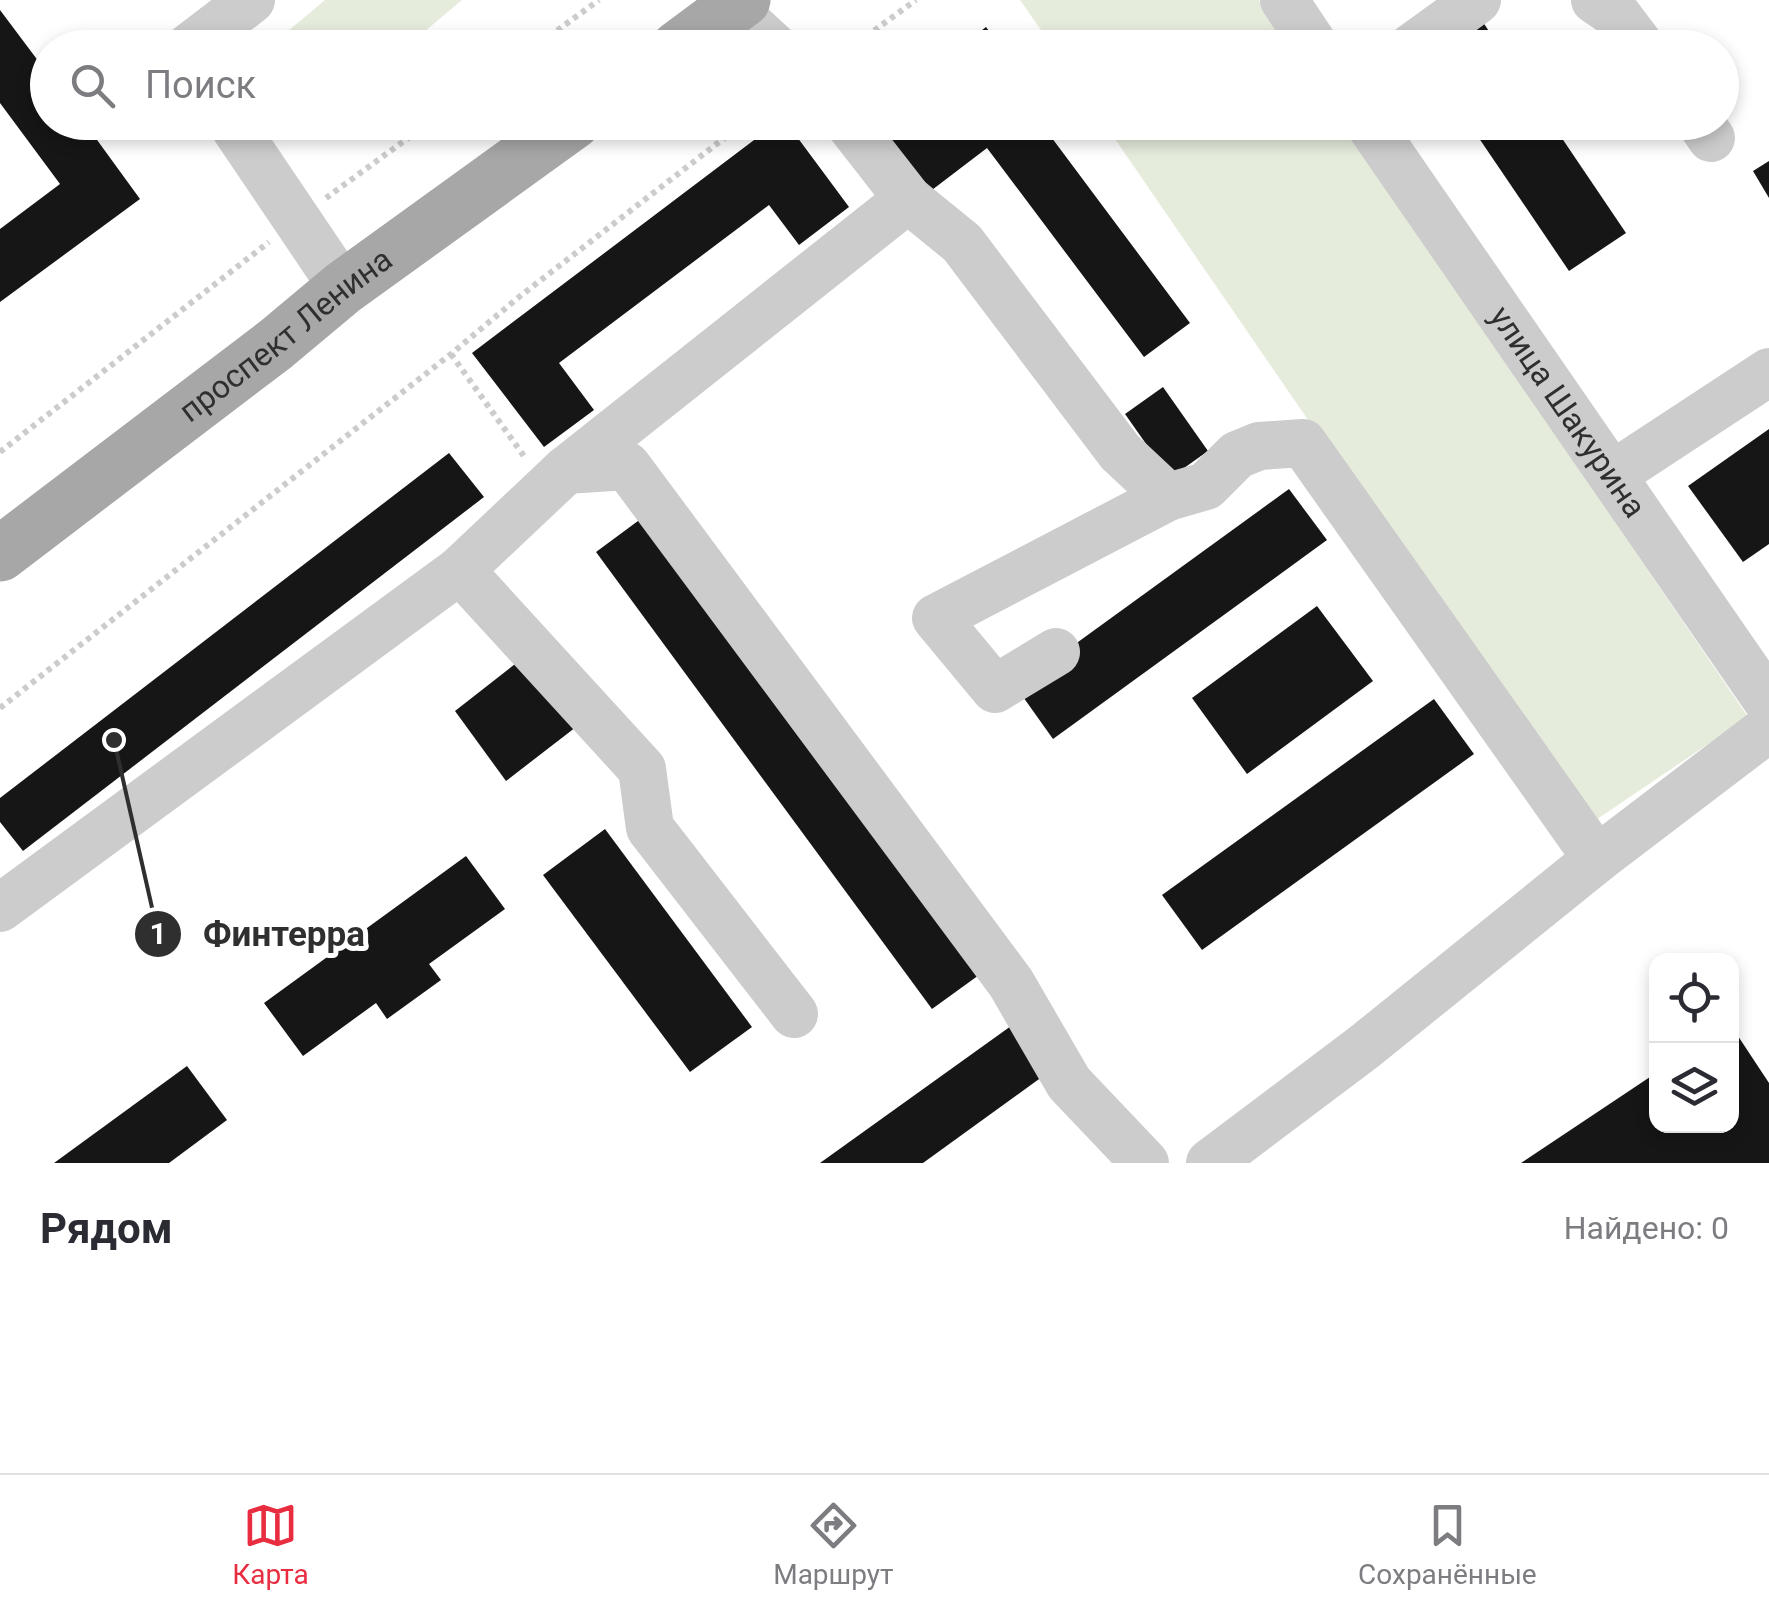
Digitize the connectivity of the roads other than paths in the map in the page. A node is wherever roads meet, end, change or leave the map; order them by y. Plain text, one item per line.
1 (251, 0) edge
2 (1284, 0) edge
3 (1478, 0) edge
4 (1595, 0) edge
5 (738, 4) edge
6 (212, 30) edge
7 (703, 30) edge
8 (760, 30) edge
9 (1304, 30) edge
10 (1436, 30) edge
11 (1629, 30) edge
12 (243, 140) edge
13 (549, 140) edge
14 (862, 140) edge
15 (1380, 140) edge
16 (908, 200) junction
17 (343, 288) junction
18 (1769, 372) edge
19 (1612, 474) junction
20 (556, 478) junction
21 (1168, 497) junction
22 (0, 554) edge
23 (460, 570) junction
24 (1056, 652) dead end
25 (1769, 703) edge
26 (1769, 728) edge
27 (1597, 859) junction
28 (0, 908) edge
29 (794, 1014) dead end
30 (1145, 1163) edge
31 (1210, 1163) edge

1 - 6 street
2 - 9 street
3 - 10 street
4 - 11 street
5 - 7 main road
5 - 8 street
12 - 17 street
13 - 17 main road, проспект Ленина
14 - 16 street
15 - 19 street, улица Шакурина
16 - 20 street
16 - 21 street
17 - 22 main road, проспект Ленина
18 - 19 street
19 - 25 street, улица Шакурина
20 - 23 street
20 - 30 street
21 - 24 street
21 - 27 street
23 - 28 street
23 - 29 street
26 - 27 street
27 - 31 street

